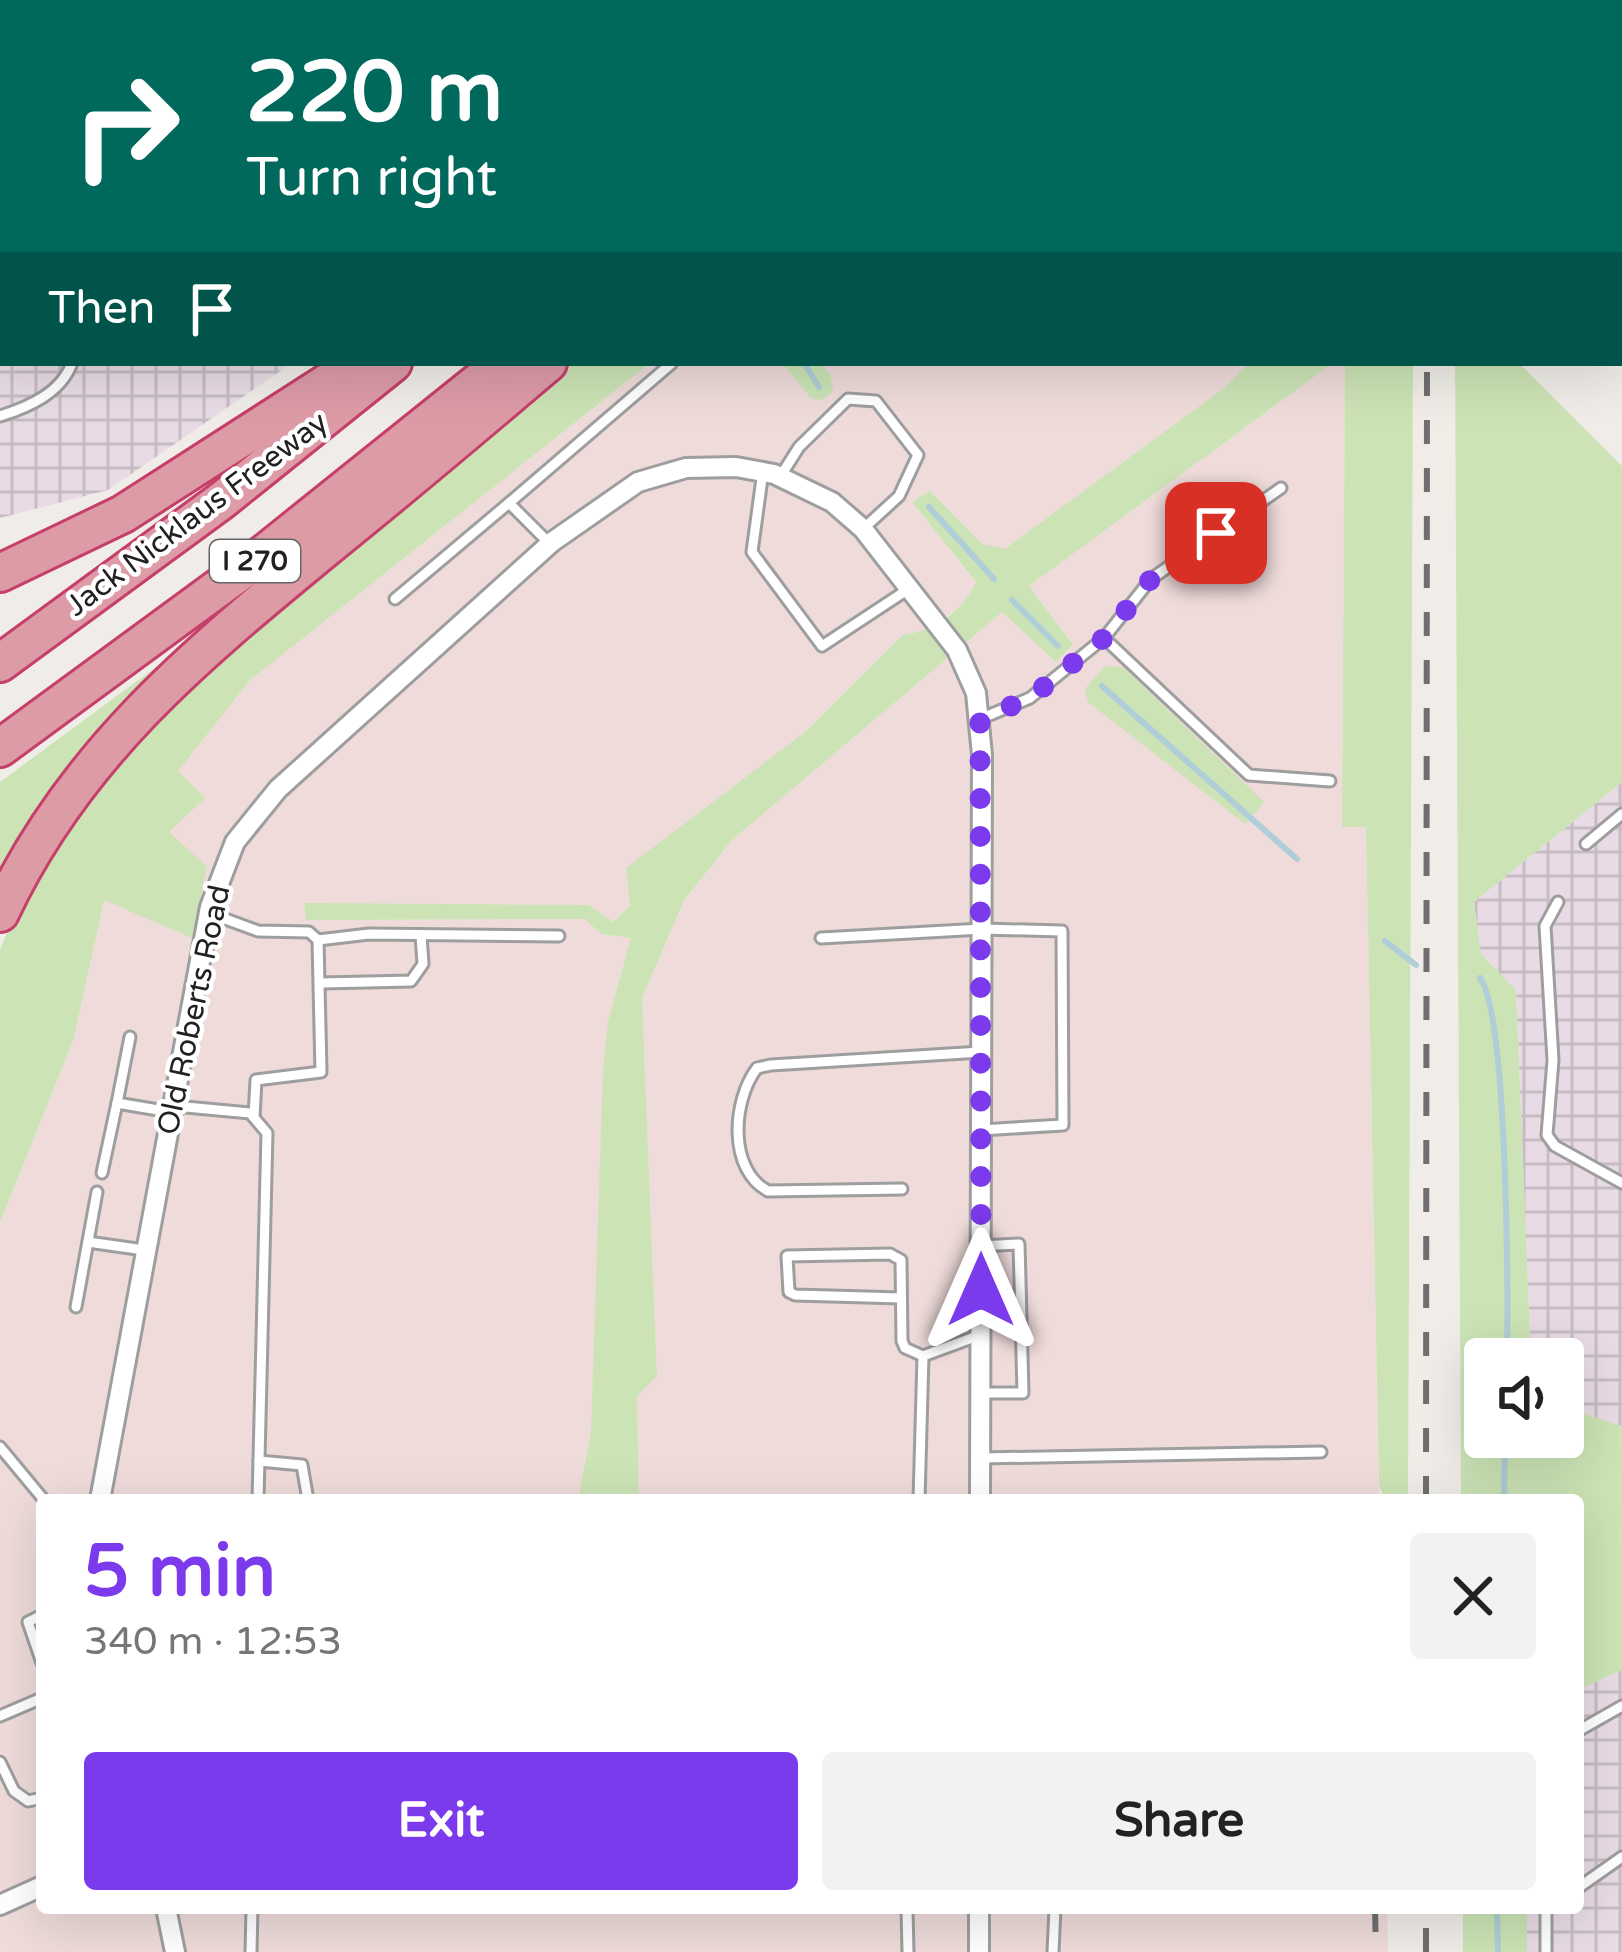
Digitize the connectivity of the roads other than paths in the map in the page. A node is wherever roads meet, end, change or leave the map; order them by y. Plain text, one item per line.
1 (71, 366) edge
2 (353, 366) edge
3 (389, 366) edge
4 (498, 366) edge
5 (544, 366) edge
6 (668, 366) edge
7 (0, 416) edge
8 (771, 474) junction
9 (1281, 488) dead end
10 (508, 502) junction
11 (863, 529) junction
12 (550, 544) junction
13 (0, 573) edge
14 (910, 587) junction
15 (395, 598) dead end
16 (1104, 638) junction
17 (0, 663) edge
18 (980, 719) junction
19 (0, 748) edge
20 (1330, 781) dead end
21 (1622, 814) edge
22 (1586, 844) dead end
23 (1558, 902) dead end
24 (0, 913) edge
25 (209, 913) junction
26 (982, 928) junction
27 (421, 935) junction
28 (559, 936) dead end
29 (820, 938) dead end
30 (318, 940) junction
31 (322, 983) junction
32 (130, 1036) dead end
33 (981, 1052) junction
34 (117, 1103) junction
35 (171, 1109) junction
36 (254, 1117) junction
37 (981, 1130) junction
38 (102, 1173) dead end
39 (1622, 1183) edge
40 (902, 1189) dead end
41 (97, 1192) dead end
42 (88, 1242) junction
43 (981, 1246) junction
44 (144, 1250) junction
45 (901, 1298) junction
46 (76, 1306) dead end
47 (981, 1335) junction
48 (923, 1356) junction
49 (981, 1393) junction
50 (0, 1447) edge
51 (1321, 1452) dead end
52 (981, 1458) junction
53 (259, 1461) junction
54 (39, 1494) edge
55 (101, 1494) edge
56 (258, 1494) edge
57 (307, 1494) edge
58 (920, 1494) edge
59 (980, 1494) edge
60 (36, 1618) edge
61 (36, 1645) edge
62 (36, 1701) edge
63 (1622, 1706) edge
64 (0, 1716) edge
65 (1584, 1728) edge
66 (0, 1762) edge
67 (36, 1799) edge
68 (1622, 1858) edge
69 (1584, 1884) edge
70 (36, 1889) edge
71 (0, 1905) edge
72 (167, 1914) edge
73 (252, 1914) edge
74 (907, 1914) edge
75 (979, 1914) edge
76 (1055, 1914) edge
77 (1546, 1914) edge
78 (175, 1952) edge
79 (251, 1952) edge
80 (908, 1952) edge
81 (980, 1952) edge
82 (1053, 1952) edge
83 (1546, 1952) edge

1 - 7 lane
2 - 13 highway
3 - 17 highway, Jack Nicklaus Freeway / I 270
4 - 19 highway, I 270
5 - 24 highway
6 - 10 lane
8 - 11 street
8 - 11 lane
8 - 12 street, Old Roberts Road
8 - 14 lane
9 - 16 lane
10 - 12 lane
10 - 15 lane
11 - 14 street
12 - 25 street, Old Roberts Road
14 - 18 street
16 - 18 lane
16 - 20 lane
18 - 26 street
21 - 22 lane
23 - 39 lane
25 - 30 lane
25 - 35 street, Old Roberts Road
26 - 29 lane
26 - 33 street
26 - 37 lane
27 - 28 lane
27 - 30 lane
27 - 31 lane
30 - 31 lane
31 - 36 lane
32 - 34 lane
33 - 37 street
33 - 40 lane
34 - 35 lane
34 - 38 lane
35 - 36 lane
35 - 44 street, Old Roberts Road
36 - 53 lane
37 - 43 street
41 - 42 lane
42 - 44 lane
42 - 46 lane
43 - 47 street
43 - 49 lane
44 - 55 street, Old Roberts Road
45 - 45 lane
45 - 48 lane
47 - 48 lane
47 - 49 street
48 - 58 lane
49 - 52 street
50 - 54 lane
51 - 52 lane
52 - 59 street
53 - 56 lane
53 - 57 lane
60 - 61 lane
62 - 64 lane
63 - 65 lane
66 - 67 lane
68 - 69 lane
70 - 71 street
72 - 78 street
73 - 79 lane
74 - 80 lane
75 - 81 street
76 - 82 lane
77 - 83 lane

